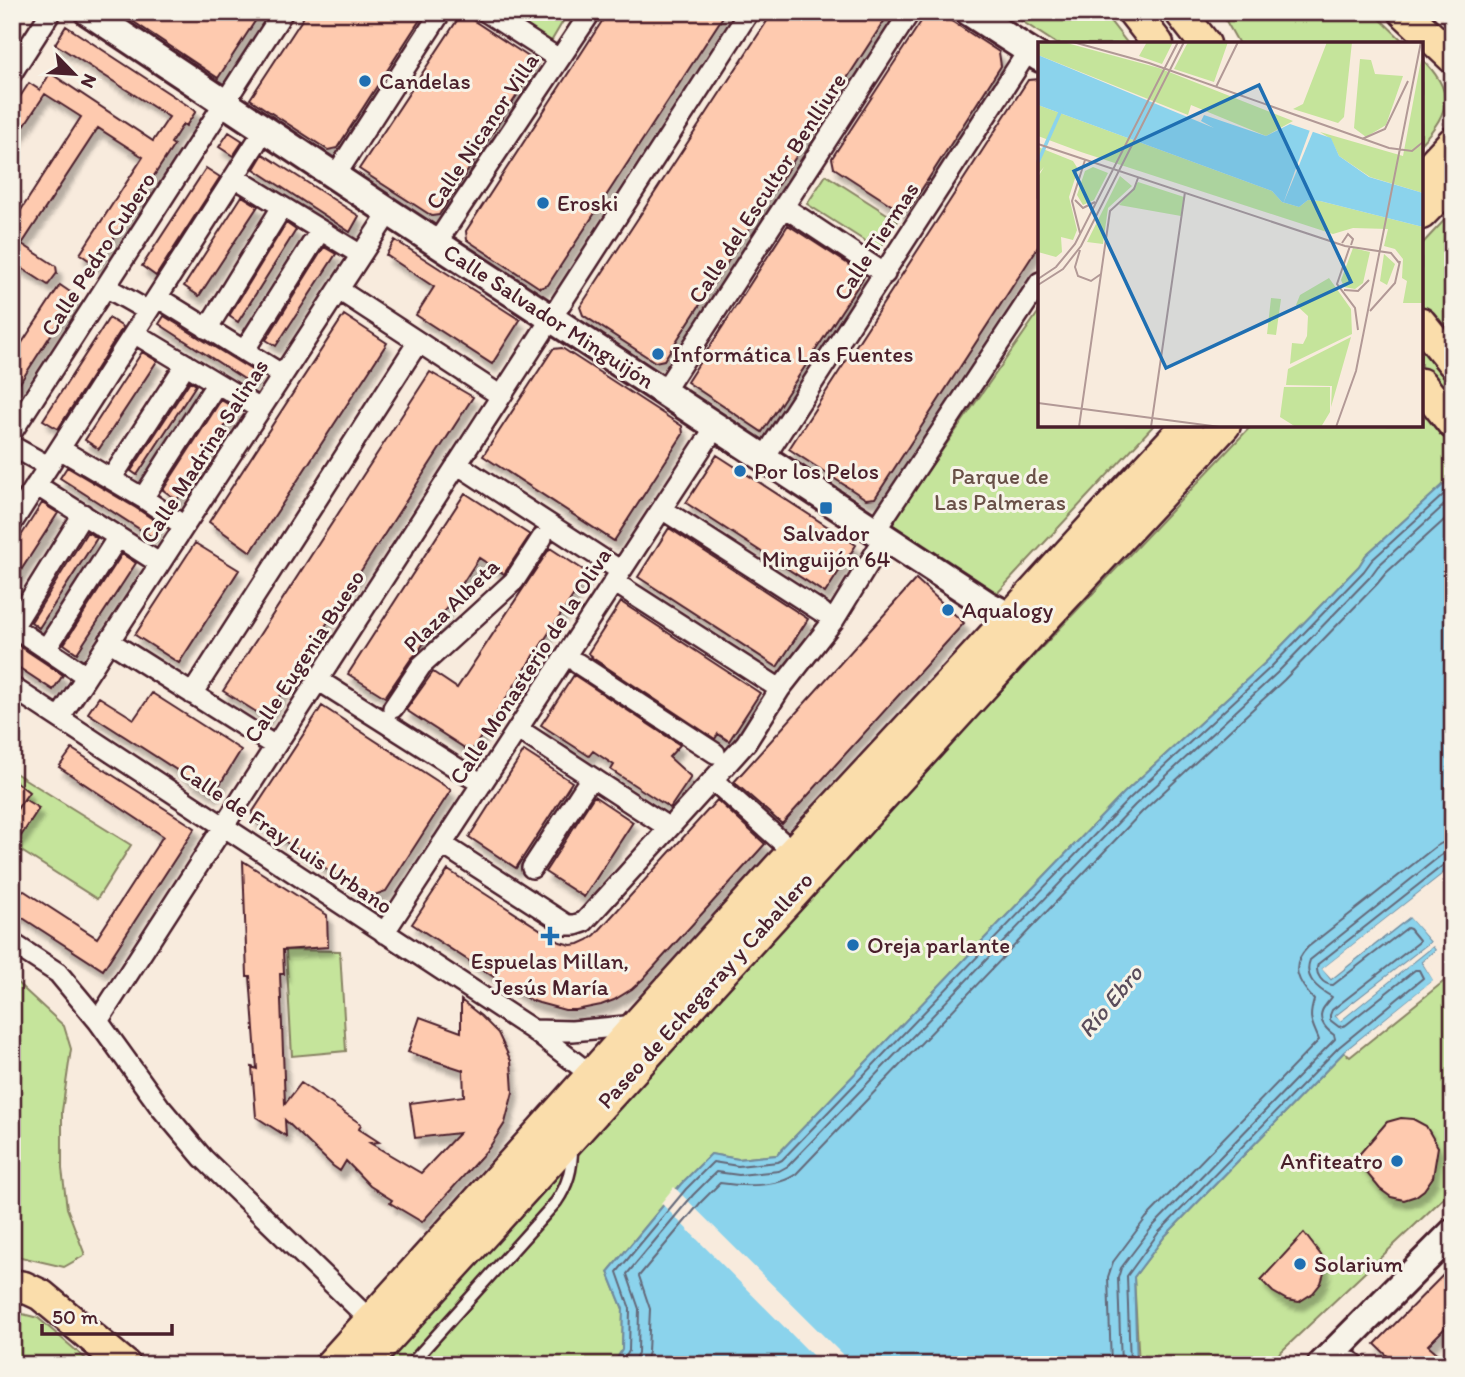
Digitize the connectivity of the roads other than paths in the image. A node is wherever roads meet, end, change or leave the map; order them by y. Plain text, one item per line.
1 (51, 12) edge
2 (88, 12) edge
3 (284, 12) edge
4 (441, 12) edge
5 (486, 12) edge
6 (749, 12) edge
7 (910, 12) edge
8 (969, 12) edge
9 (1133, 12) edge
10 (1180, 12) edge
11 (1205, 12) edge
12 (1404, 12) edge
13 (582, 14) edge
14 (1156, 42) edge
15 (1203, 42) edge
16 (1213, 42) edge
17 (1034, 54) edge
18 (554, 56) junction
19 (1452, 58) edge
20 (12, 73) edge
21 (224, 103) junction
22 (1453, 142) edge
23 (256, 144) dead end
24 (1423, 174) edge
25 (335, 176) junction
26 (234, 177) junction
27 (1453, 181) edge
28 (282, 207) junction
29 (784, 208) junction
30 (390, 212) junction
31 (1423, 212) edge
32 (320, 230) junction
33 (437, 242) junction
34 (361, 256) junction
35 (885, 274) junction
36 (1038, 285) edge
37 (106, 287) junction
38 (338, 290) junction
39 (153, 304) junction
40 (551, 317) junction
41 (1423, 326) edge
42 (207, 329) junction
43 (134, 333) junction
44 (418, 342) junction
45 (244, 351) junction
46 (1453, 363) edge
47 (186, 364) junction
48 (283, 375) junction
49 (217, 383) junction
50 (1423, 386) edge
51 (663, 391) junction
52 (501, 396) junction
53 (260, 409) junction
54 (1453, 424) edge
55 (716, 426) junction
56 (1185, 427) edge
57 (1223, 427) edge
58 (12, 432) edge
59 (12, 446) edge
60 (60, 449) junction
61 (764, 458) junction
62 (457, 464) junction
63 (48, 466) junction
64 (111, 479) junction
65 (36, 485) junction
66 (143, 498) junction
67 (662, 509) junction
68 (83, 514) junction
69 (12, 523) edge
70 (184, 526) junction
71 (880, 534) junction
72 (118, 537) junction
73 (542, 538) dead end
74 (159, 564) junction
75 (618, 576) junction
76 (822, 612) dead end
77 (1047, 616) junction
78 (1011, 617) junction
79 (13, 627) edge
80 (109, 641) junction
81 (46, 649) junction
82 (577, 663) dead end
83 (86, 676) junction
84 (318, 680) junction
85 (12, 687) edge
86 (780, 689) junction
87 (192, 694) junction
88 (393, 708) dead end
89 (60, 717) junction
90 (518, 729) junction
91 (275, 746) junction
92 (715, 753) dead end
93 (713, 780) junction
94 (482, 784) junction
95 (585, 787) dead end
96 (225, 825) junction
97 (669, 828) junction
98 (442, 844) junction
99 (793, 852) junction
100 (532, 868) dead end
101 (384, 933) junction
102 (12, 943) edge
103 (99, 1021) junction
104 (636, 1024) junction
105 (533, 1030) junction
106 (590, 1074) junction
107 (601, 1105) junction
108 (572, 1135) junction
109 (1453, 1232) edge
110 (12, 1285) edge
111 (12, 1296) edge
112 (51, 1304) junction
113 (370, 1320) junction
114 (125, 1365) edge
115 (330, 1365) edge
116 (363, 1365) edge
117 (410, 1365) edge
118 (1321, 1365) edge

1 - 20 street
2 - 21 street, Calle Salvador Minguijón
3 - 21 street, Calle Pedro Cubero
4 - 25 street
5 - 18 street
6 - 40 street, Calle Eugenia Bueso
7 - 29 street, Calle del Escultor Benlliure
8 - 17 street
9 - 14 main road
10 - 15 main road
11 - 16 main road
12 - 19 main road
13 - 18 street, Calle Nicanor Villa
17 - 35 street, Calle Tiermas
18 - 33 street, Calle Nicanor Villa
21 - 25 street, Calle Salvador Minguijón
21 - 37 street, Calle Pedro Cubero
22 - 24 main road
23 - 26 street
25 - 30 street, Calle Salvador Minguijón
26 - 28 street
26 - 39 street
27 - 31 main road
28 - 32 street
28 - 42 street
29 - 35 street
29 - 51 street, Calle del Escultor Benlliure
30 - 33 street, Calle Salvador Minguijón
30 - 34 street, Calle Madrina Salinas
32 - 34 street
32 - 45 street
33 - 40 street, Calle Salvador Minguijón
34 - 38 street, Calle Madrina Salinas
35 - 61 street, Calle Tiermas
36 - 71 street
37 - 39 street
37 - 58 street, Calle Pedro Cubero
38 - 44 street
38 - 48 street, Calle Madrina Salinas
39 - 42 street
39 - 43 street
40 - 51 street, Calle Salvador Minguijón
40 - 52 street, Calle Eugenia Bueso
41 - 46 main road
42 - 45 street
43 - 47 street
43 - 60 street
44 - 52 street
44 - 87 street
45 - 48 street
47 - 49 street
47 - 64 street
48 - 53 street, Calle Madrina Salinas
49 - 53 street
49 - 66 street
50 - 54 main road
51 - 55 street, Calle Salvador Minguijón
52 - 62 street, Calle Eugenia Bueso
53 - 70 street, Calle Madrina Salinas
55 - 61 street, Calle Salvador Minguijón
55 - 67 street, Calle Monasterio de la Oliva
56 - 78 main road, Paseo de Echegaray y Caballero
57 - 77 main road, Paseo de Echegaray y Caballero
59 - 63 street
60 - 63 street
60 - 64 street
61 - 71 street, Calle Salvador Minguijón
62 - 75 street
62 - 84 street, Calle Eugenia Bueso
63 - 65 street
64 - 66 street
65 - 68 street
65 - 69 street
66 - 70 street
67 - 75 street, Calle Monasterio de la Oliva
67 - 76 street
68 - 72 street
68 - 79 street
70 - 74 street, Calle Madrina Salinas
71 - 78 street, Calle Salvador Minguijón
71 - 86 street
72 - 74 street
72 - 81 street
73 - 88 street, Plaza Albeta
74 - 80 street, Calle Madrina Salinas
75 - 86 street
75 - 90 street, Calle Monasterio de la Oliva
77 - 78 street
77 - 107 main road, Paseo de Echegaray y Caballero
78 - 99 main road, Paseo de Echegaray y Caballero
79 - 81 street
80 - 83 street, Calle Madrina Salinas
80 - 87 street
81 - 83 street
82 - 92 street
83 - 89 street, Calle Madrina Salinas
84 - 91 street, Calle Eugenia Bueso
84 - 94 street
85 - 89 street, Calle de Fray Luis Urbano
86 - 93 street
87 - 91 street
89 - 96 street, Calle de Fray Luis Urbano
90 - 94 street, Calle Monasterio de la Oliva
90 - 97 street
91 - 96 street, Calle Eugenia Bueso
93 - 97 street
93 - 99 street
94 - 98 street, Calle Monasterio de la Oliva
95 - 100 street
96 - 101 street, Calle de Fray Luis Urbano
96 - 103 street, Calle Eugenia Bueso
97 - 98 street
98 - 101 street, Calle Monasterio de la Oliva
99 - 104 main road, Paseo de Echegaray y Caballero
101 - 105 street, Calle de Fray Luis Urbano
102 - 103 street
103 - 113 street
104 - 105 street
104 - 106 main road, Paseo de Echegaray y Caballero
105 - 106 street, Calle de Fray Luis Urbano
106 - 107 street
106 - 113 main road, Paseo de Echegaray y Caballero
107 - 108 main road, Paseo de Echegaray y Caballero
108 - 116 main road, Paseo de Echegaray y Caballero
108 - 117 lane
109 - 118 street
110 - 112 main road
111 - 112 main road
112 - 114 main road
113 - 115 main road, Paseo de Echegaray y Caballero

